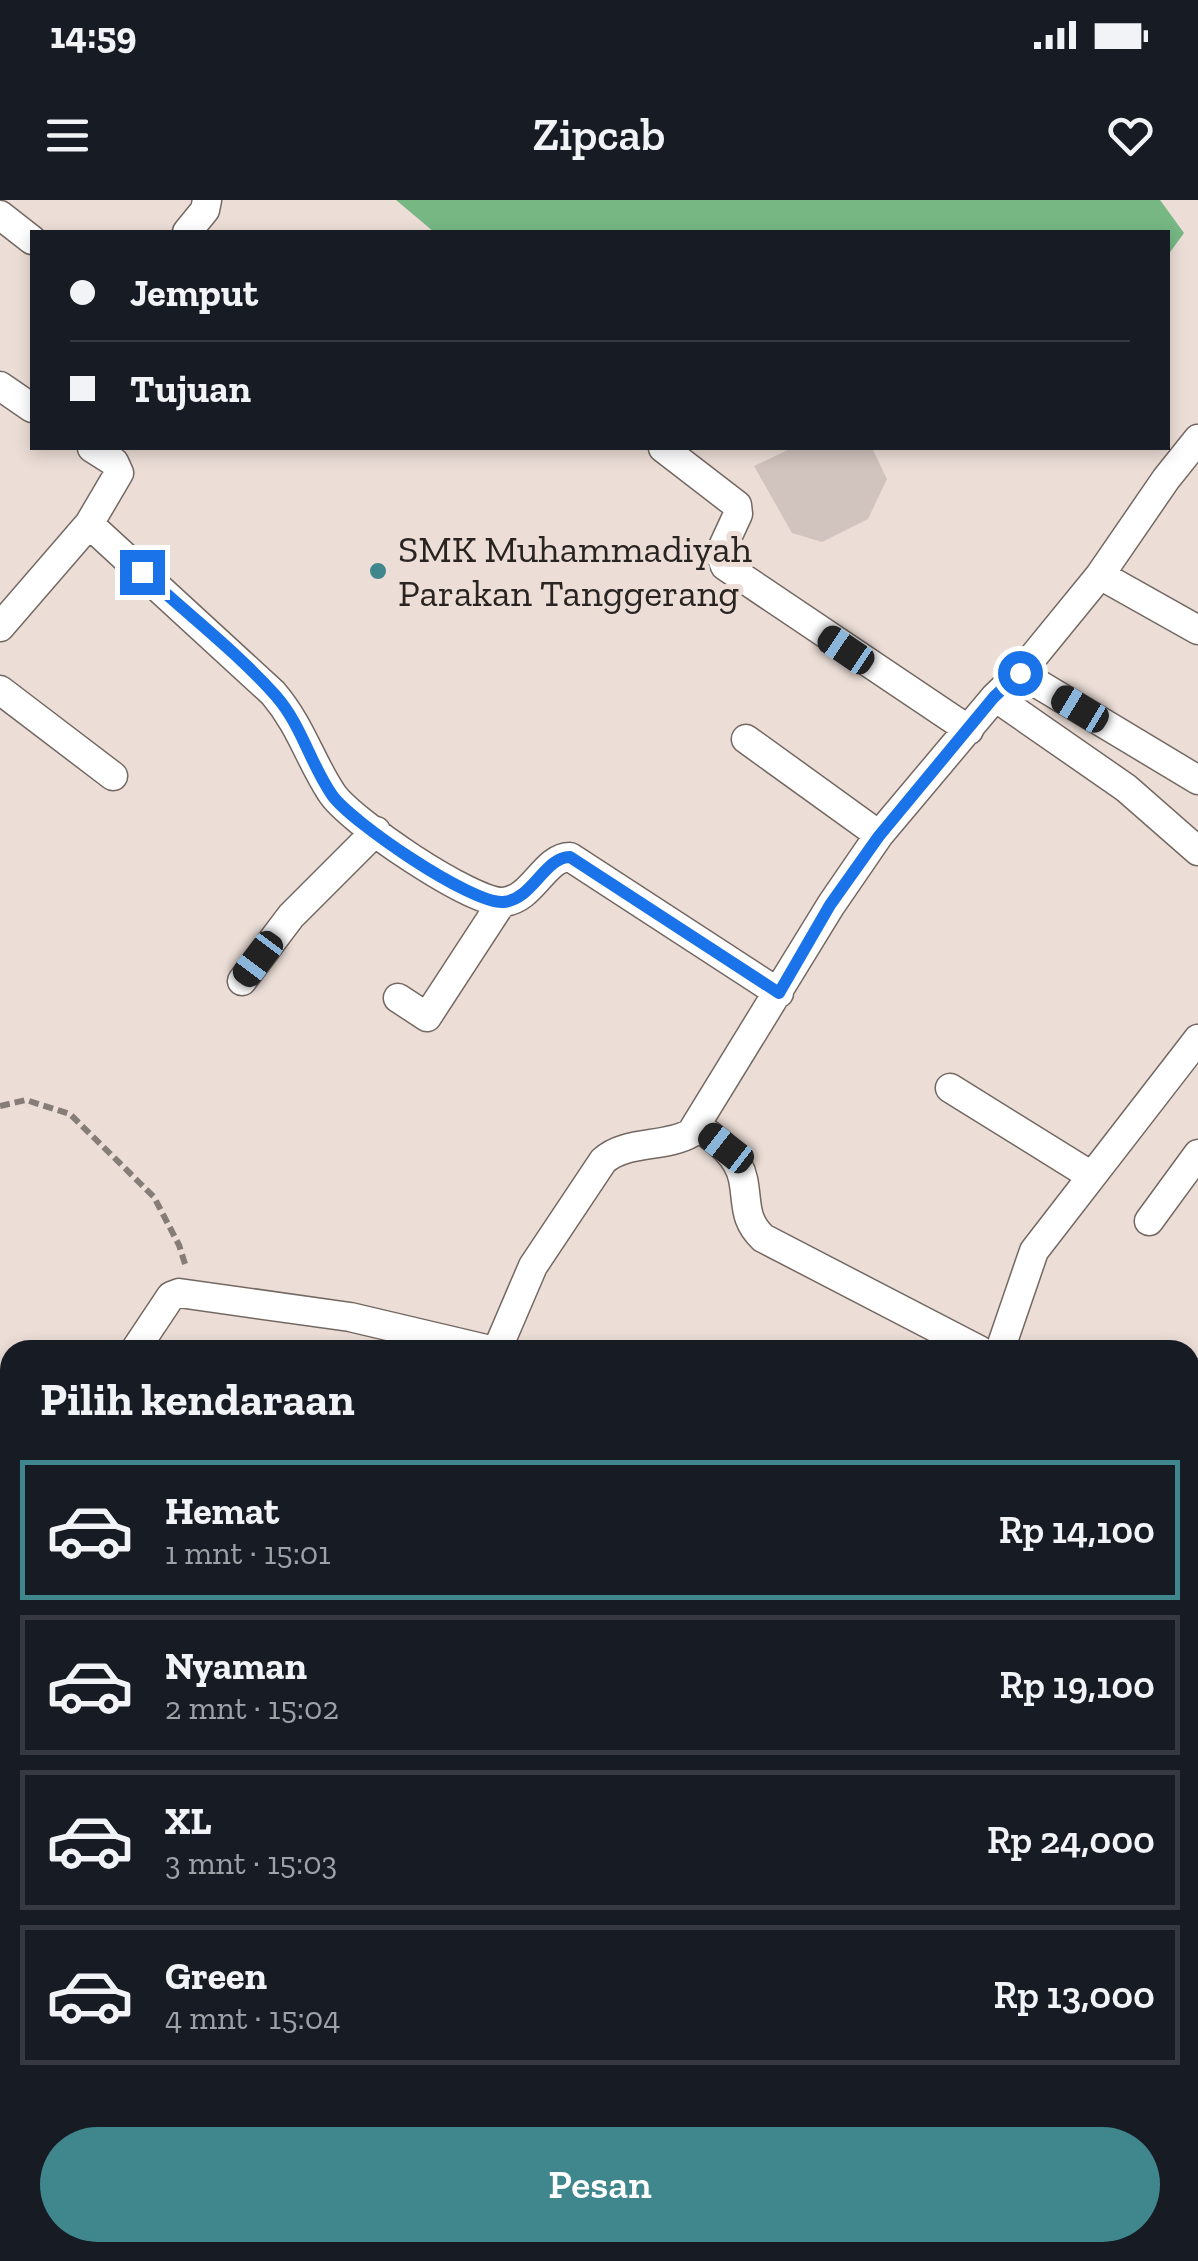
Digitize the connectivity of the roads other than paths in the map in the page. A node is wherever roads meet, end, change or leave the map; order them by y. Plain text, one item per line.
1 (208, 200) edge
2 (0, 215) edge
3 (189, 230) edge
4 (30, 238) edge
5 (0, 386) edge
6 (30, 407) edge
7 (1198, 439) edge
8 (95, 450) edge
9 (665, 450) edge
10 (89, 524) junction
11 (1100, 575) junction
12 (5, 610) edge
13 (1198, 630) edge
14 (1020, 673) junction
15 (0, 690) edge
16 (994, 697) junction
17 (969, 730) junction
18 (746, 739) dead end
19 (113, 776) dead end
20 (1198, 780) edge
21 (376, 832) junction
22 (879, 836) junction
23 (1198, 851) edge
24 (502, 902) junction
25 (242, 981) dead end
26 (779, 993) junction
27 (398, 998) dead end
28 (1198, 1040) edge
29 (950, 1088) dead end
30 (696, 1125) junction
31 (1198, 1154) edge
32 (1090, 1175) junction
33 (1149, 1221) dead end
34 (142, 1340) edge
35 (452, 1340) edge
36 (499, 1340) edge
37 (960, 1340) edge
38 (1003, 1340) edge

1 - 3 street
2 - 4 street
5 - 6 street
7 - 11 street
8 - 10 street
9 - 17 street
10 - 12 street
10 - 21 street
11 - 13 street
11 - 14 street
14 - 16 street
14 - 20 street
15 - 19 street
16 - 17 street
16 - 23 street
17 - 22 street
18 - 22 street
21 - 24 street
21 - 25 street
22 - 26 street
24 - 26 street
24 - 27 street
26 - 30 street
28 - 32 street
29 - 32 street
30 - 36 street
30 - 37 street
31 - 33 street
32 - 38 street
34 - 35 street

